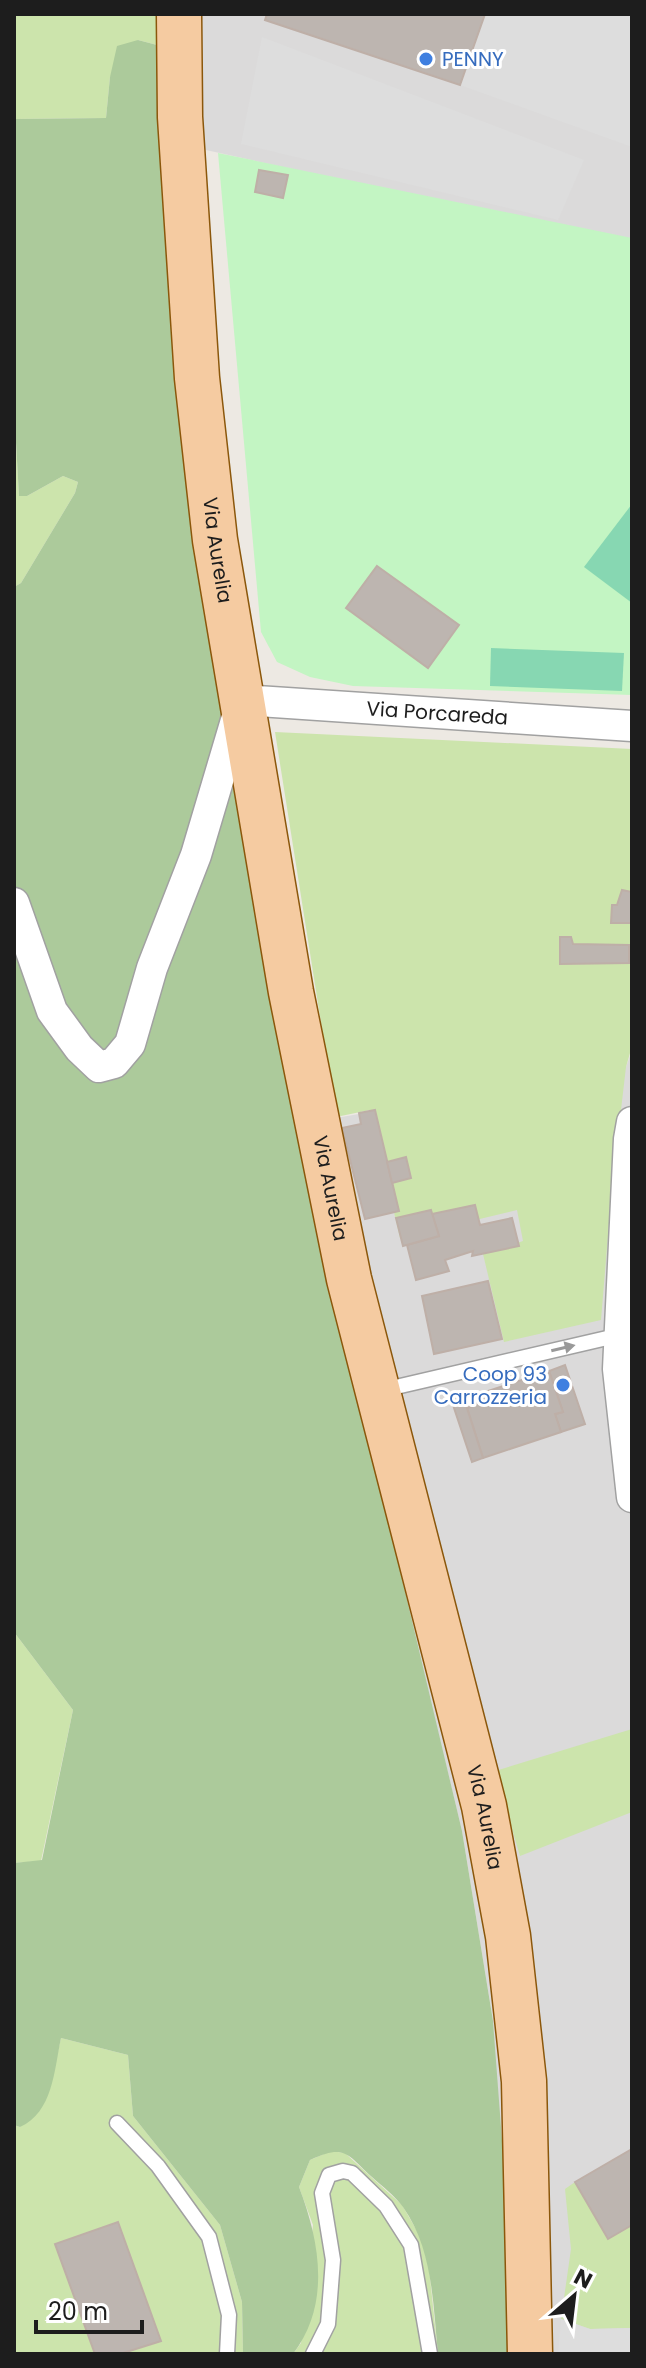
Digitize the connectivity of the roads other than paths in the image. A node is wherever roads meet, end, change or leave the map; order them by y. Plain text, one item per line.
1 (179, 14) edge
2 (242, 700) junction
3 (632, 726) edge
4 (14, 903) edge
5 (632, 1122) edge
6 (626, 1340) edge
7 (378, 1391) junction
8 (632, 1497) edge
9 (117, 2123) dead end
10 (227, 2354) edge
11 (313, 2354) edge
12 (430, 2354) edge
13 (530, 2354) edge

1 - 2 main road, Via Aurelia
2 - 3 street, Via Porcareda
2 - 4 street
2 - 7 main road, Via Aurelia
5 - 6 street
7 -> 6 lane
6 - 8 street
7 - 13 main road, Via Aurelia
9 - 10 lane
11 - 12 lane

